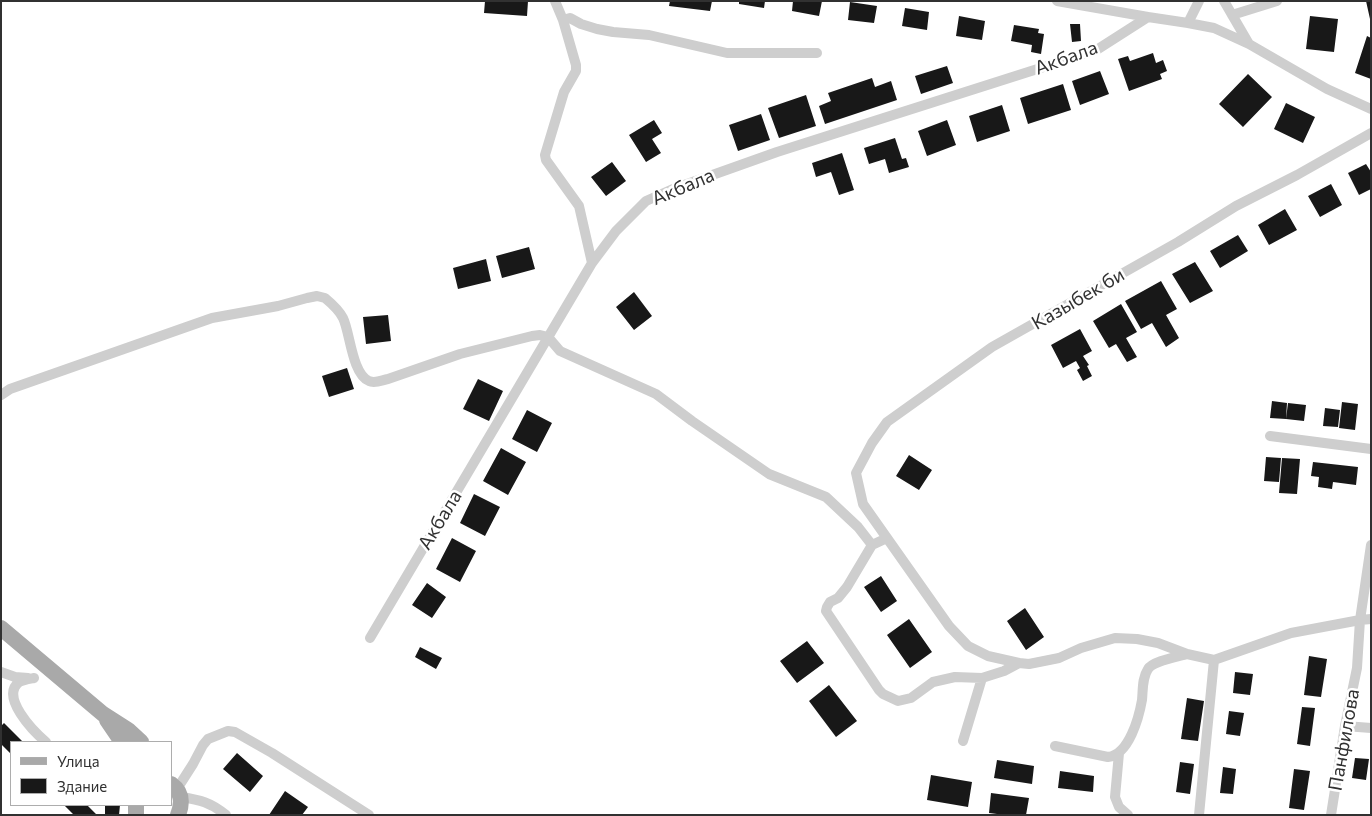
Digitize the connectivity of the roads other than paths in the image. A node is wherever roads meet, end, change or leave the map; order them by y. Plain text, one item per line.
1 (555, 1) edge
2 (1057, 1) edge
3 (1199, 1) edge
4 (1224, 1) edge
5 (1277, 1) edge
6 (1232, 15) junction
7 (1148, 17) junction
8 (563, 20) junction
9 (1188, 22) junction
10 (1249, 44) junction
11 (817, 52) dead end
12 (1371, 109) edge
13 (1371, 133) edge
14 (592, 263) junction
15 (548, 337) junction
16 (1, 395) edge
17 (1270, 436) dead end
18 (1371, 449) edge
19 (887, 538) junction
20 (872, 545) junction
21 (1370, 552) edge
22 (1366, 620) edge
23 (1, 628) edge
24 (370, 638) dead end
25 (1187, 654) junction
26 (1214, 660) junction
27 (1018, 663) junction
28 (47, 667) junction
29 (1, 672) edge
30 (34, 678) junction
31 (982, 678) junction
32 (103, 714) junction
33 (1346, 726) junction
34 (1371, 728) edge
35 (45, 741) edge
36 (121, 741) edge
37 (140, 741) edge
38 (963, 741) dead end
39 (1055, 746) dead end
40 (1118, 753) junction
41 (175, 787) edge
42 (178, 815) edge
43 (226, 815) edge
44 (369, 815) edge
45 (1128, 815) edge
46 (1199, 815) edge
47 (1331, 815) edge

1 - 8 street
2 - 7 street
3 - 9 street
4 - 6 street
5 - 6 street
6 - 10 street
7 - 9 street
7 - 14 street, Акбала
8 - 11 street
8 - 14 street
9 - 10 street
10 - 12 street
13 - 19 street, Казыбек би
14 - 15 street, Акбала
15 - 16 street
15 - 20 street
15 - 24 street, Акбала
17 - 18 street
19 - 20 street
19 - 27 street, Казыбек би
20 - 31 street
21 - 22 street, Панфилова
22 - 26 street
22 - 33 street, Панфилова
23 - 28 main road
25 - 26 street
25 - 27 street
25 - 40 street
26 - 46 street
27 - 31 street
28 - 30 street
28 - 32 main road
29 - 30 street
30 - 35 street
31 - 38 street
32 - 36 main road
32 - 37 main road
33 - 34 street
33 - 47 street, Панфилова
39 - 40 street
40 - 45 street
41 - 42 main road
41 - 43 street
41 - 44 street

